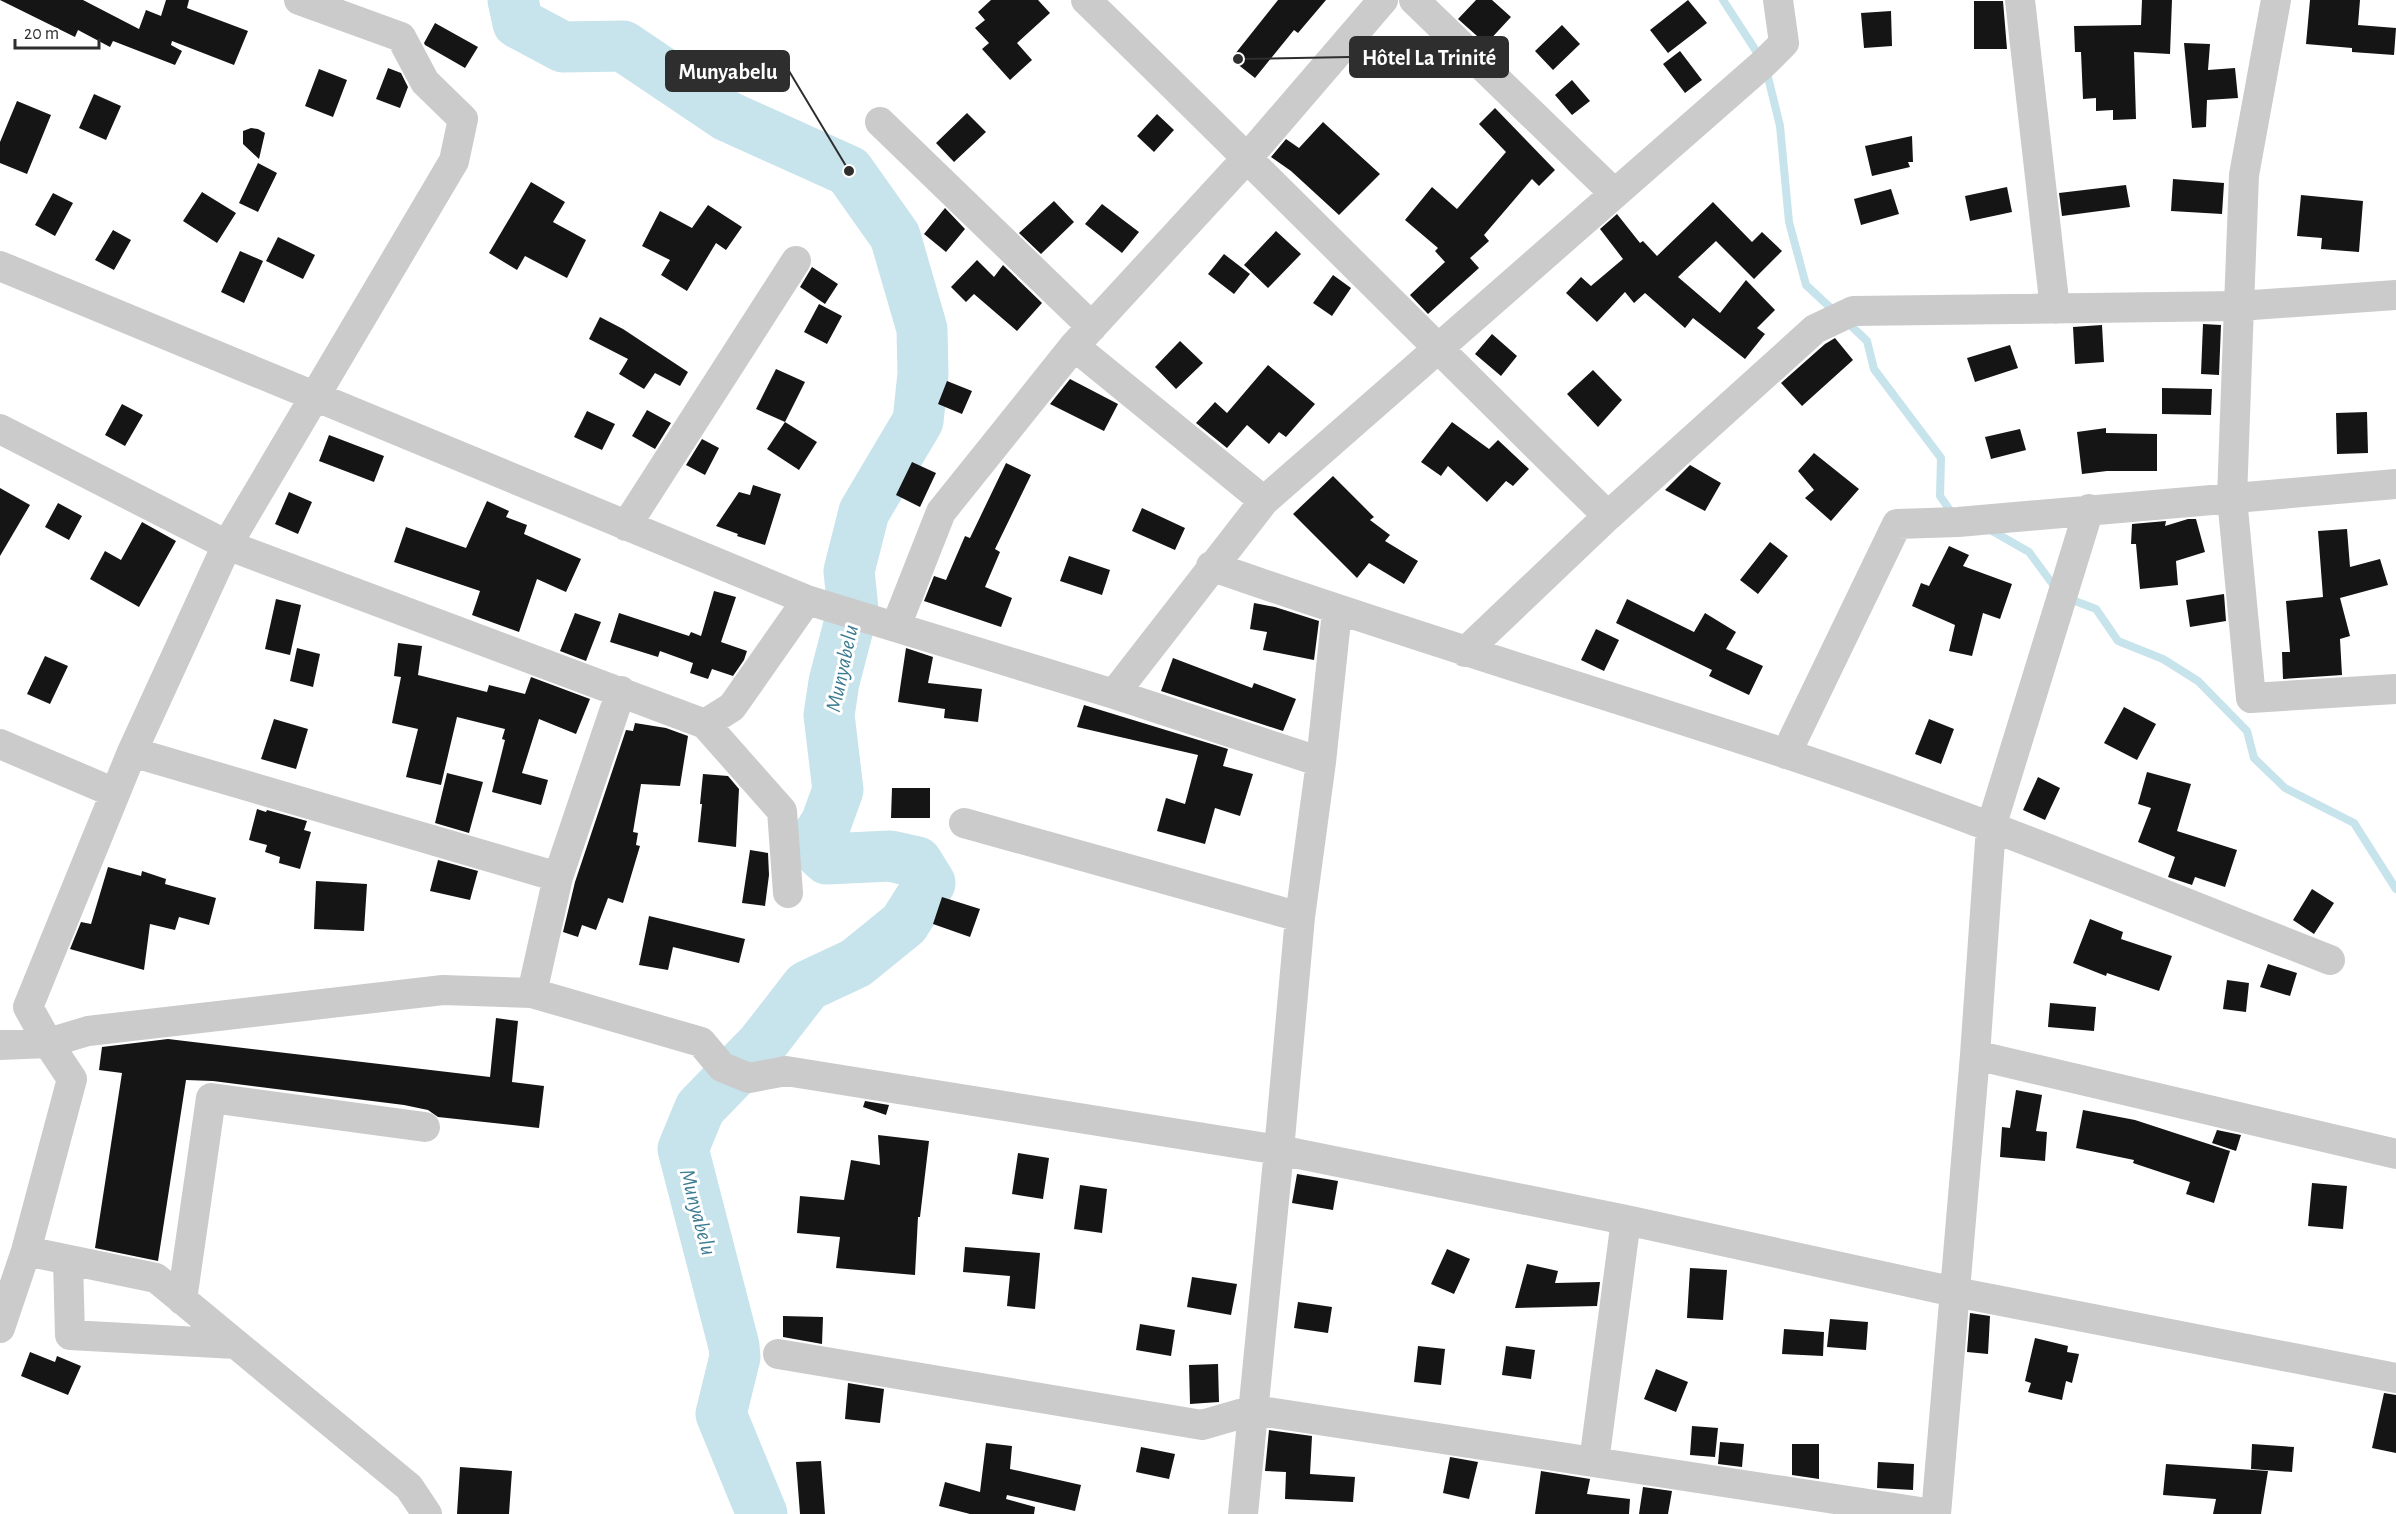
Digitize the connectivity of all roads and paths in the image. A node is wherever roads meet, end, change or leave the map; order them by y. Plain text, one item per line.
1 (299, 0) edge
2 (1086, 0) edge
3 (1383, 0) edge
4 (1414, 0) edge
5 (1778, 0) edge
6 (2020, 0) edge
7 (2276, 0) edge
8 (880, 122) dead end
9 (1248, 157) junction
10 (1614, 193) junction
11 (796, 261) dead end
12 (0, 266) edge
13 (2396, 295) edge
14 (2239, 306) junction
15 (2055, 309) junction
16 (1083, 336) junction
17 (1437, 349) junction
18 (313, 397) junction
19 (0, 429) edge
20 (2396, 484) edge
21 (2232, 498) junction
22 (1264, 501) junction
23 (2089, 509) junction
24 (1608, 516) junction
25 (626, 526) junction
26 (227, 545) junction
27 (1211, 566) junction
28 (807, 600) junction
29 (1337, 611) junction
30 (887, 624) junction
31 (1465, 652) junction
32 (2396, 689) edge
33 (621, 691) junction
34 (1114, 694) junction
35 (705, 724) junction
36 (0, 744) edge
37 (132, 752) junction
38 (1786, 754) junction
39 (1321, 762) junction
40 (115, 793) junction
41 (964, 823) dead end
42 (1991, 827) junction
43 (558, 877) junction
44 (788, 893) dead end
45 (1299, 917) junction
46 (2330, 960) dead end
47 (532, 993) junction
48 (48, 1043) junction
49 (0, 1045) edge
50 (1975, 1055) junction
51 (425, 1127) dead end
52 (1280, 1150) junction
53 (2396, 1154) edge
54 (1626, 1220) junction
55 (26, 1251) junction
56 (68, 1261) junction
57 (1955, 1292) junction
58 (182, 1300) junction
59 (0, 1328) edge
60 (235, 1344) junction
61 (778, 1354) dead end
62 (2396, 1378) edge
63 (1254, 1410) junction
64 (1594, 1462) junction
65 (427, 1514) edge
66 (1243, 1514) edge
67 (1934, 1514) edge

1 - 18 street
2 - 9 street
3 - 9 street
4 - 10 street
5 - 10 street
6 - 15 street
7 - 14 street
8 - 16 street
9 - 16 street
9 - 17 street
10 - 17 street
11 - 25 street
12 - 18 street
13 - 14 street
14 - 15 street
14 - 21 street
15 - 24 street
16 - 22 street
16 - 30 street
17 - 22 street
17 - 24 street
18 - 25 street
18 - 26 street
19 - 26 street
20 - 21 street
21 - 23 street
21 - 32 street
22 - 27 street
23 - 38 street
23 - 42 street
24 - 31 street
25 - 28 street
26 - 33 street
26 - 37 street
27 - 29 street
27 - 34 street
28 - 30 street
28 - 35 street
29 - 31 street
29 - 39 street
30 - 34 street
31 - 38 street
33 - 35 street
33 - 43 street
34 - 39 street
35 - 44 street
36 - 40 street
37 - 40 street
37 - 43 street
38 - 42 street
39 - 45 street
40 - 48 street
41 - 45 street
42 - 46 street
42 - 50 street
43 - 47 street
45 - 52 street
47 - 48 street
47 - 52 street
48 - 49 street
48 - 55 street
50 - 53 street
50 - 57 street
51 - 58 street
52 - 54 street
52 - 63 street
54 - 57 street
54 - 64 street
55 - 56 street
55 - 59 street
56 - 58 street
56 - 60 street
57 - 62 street
57 - 67 street
58 - 60 street
60 - 65 street
61 - 63 street
63 - 64 street
63 - 66 street
64 - 67 street

